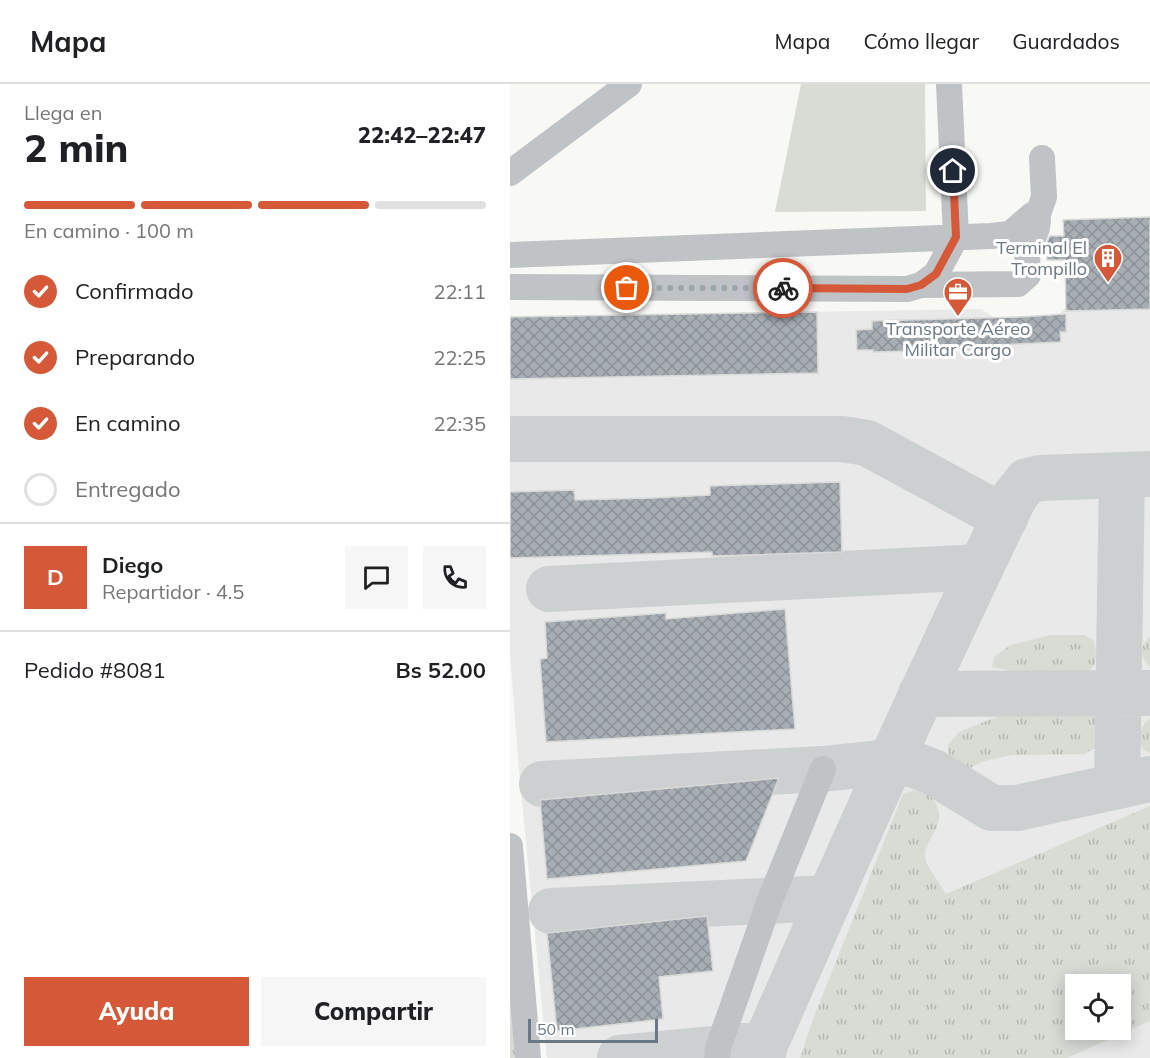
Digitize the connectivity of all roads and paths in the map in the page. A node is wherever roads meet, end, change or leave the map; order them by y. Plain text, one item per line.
1 (628, 84) edge
2 (949, 84) edge
3 (1042, 158) dead end
4 (510, 173) edge
5 (1037, 217) junction
6 (956, 237) junction
7 (510, 255) edge
8 (921, 285) junction
9 (510, 287) edge
10 (823, 769) dead end
11 (510, 846) edge
12 (528, 1058) edge
13 (717, 1058) edge

1 - 4 street
2 - 6 street
3 - 5 street
5 - 6 street
5 - 8 street
6 - 7 street
6 - 8 street
8 - 9 street
10 - 13 street
11 - 12 street

